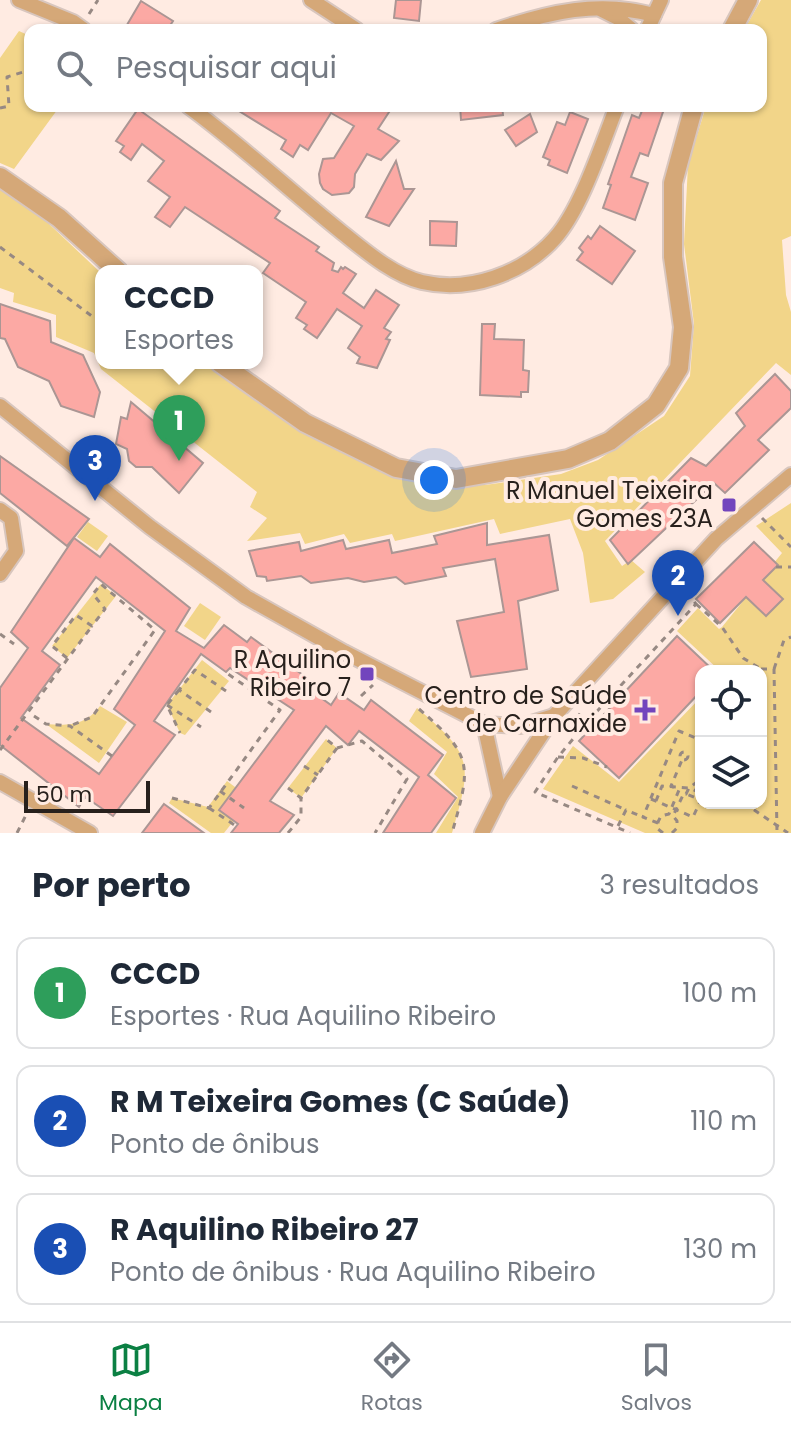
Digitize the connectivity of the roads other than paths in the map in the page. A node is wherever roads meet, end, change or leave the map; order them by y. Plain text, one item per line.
1 (19, 0) edge
2 (311, 0) edge
3 (661, 0) edge
4 (748, 0) edge
5 (594, 6) junction
6 (654, 15) junction
7 (76, 24) edge
8 (348, 24) edge
9 (516, 24) edge
10 (625, 24) edge
11 (650, 24) edge
12 (735, 24) edge
13 (195, 112) edge
14 (614, 112) edge
15 (692, 112) edge
16 (0, 177) edge
17 (111, 265) edge
18 (228, 369) edge
19 (0, 406) edge
20 (791, 475) edge
21 (0, 510) edge
22 (0, 574) edge
23 (554, 716) junction
24 (484, 724) junction
25 (0, 782) edge
26 (500, 797) junction
27 (90, 833) edge
28 (482, 833) edge

1 - 7 street
2 - 8 street
3 - 6 street
4 - 12 street
5 - 6 street
5 - 9 street
5 - 10 street
6 - 11 street
13 - 14 street
15 - 18 street
16 - 17 street
19 - 24 street
20 - 23 street
21 - 22 street
23 - 24 street
23 - 26 street
24 - 26 street
25 - 27 street
26 - 28 street

